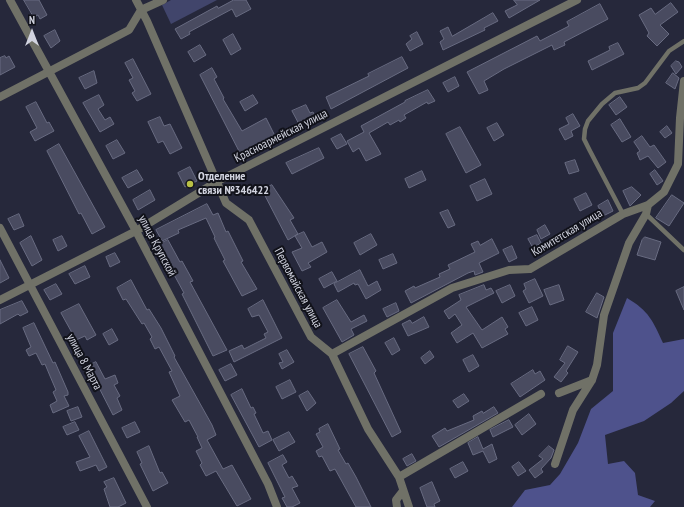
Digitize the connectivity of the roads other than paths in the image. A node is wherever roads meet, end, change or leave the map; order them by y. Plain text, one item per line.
1 (10, 0) edge
2 (136, 0) edge
3 (163, 0) edge
4 (577, 0) edge
5 (141, 10) junction
6 (684, 41) edge
7 (48, 72) junction
8 (684, 81) edge
9 (0, 97) edge
10 (218, 181) junction
11 (648, 205) junction
12 (623, 214) junction
13 (646, 214) junction
14 (0, 228) edge
15 (136, 231) junction
16 (684, 250) edge
17 (30, 285) junction
18 (0, 300) edge
19 (332, 354) junction
20 (592, 380) junction
21 (558, 393) dead end
22 (540, 394) dead end
23 (555, 464) dead end
24 (399, 477) junction
25 (403, 491) junction
26 (147, 507) edge
27 (277, 507) edge
28 (397, 507) edge
29 (409, 507) edge

1 - 7 street, улица Крупской
2 - 5 street, Первомайская улица
3 - 5 street
4 - 10 street, Красноармейская улица
5 - 7 street
5 - 10 street, Первомайская улица
6 - 12 lane
7 - 9 street
7 - 15 street, улица Крупской
8 - 11 street, Комитетская улица
10 - 15 street, Красноармейская улица
10 - 19 street, Первомайская улица
11 - 12 street, Комитетская улица
11 - 13 street
12 - 19 street, Комитетская улица
13 - 16 lane
13 - 20 street
14 - 17 street, улица 8 Марта
15 - 17 street, Красноармейская улица
15 - 27 street, улица Крупской
17 - 18 street, Красноармейская улица
17 - 26 street, улица 8 Марта
19 - 24 street, Первомайская улица
20 - 21 street
20 - 23 street
22 - 24 street
24 - 25 street, Первомайская улица
25 - 28 street
25 - 29 street, Первомайская улица

